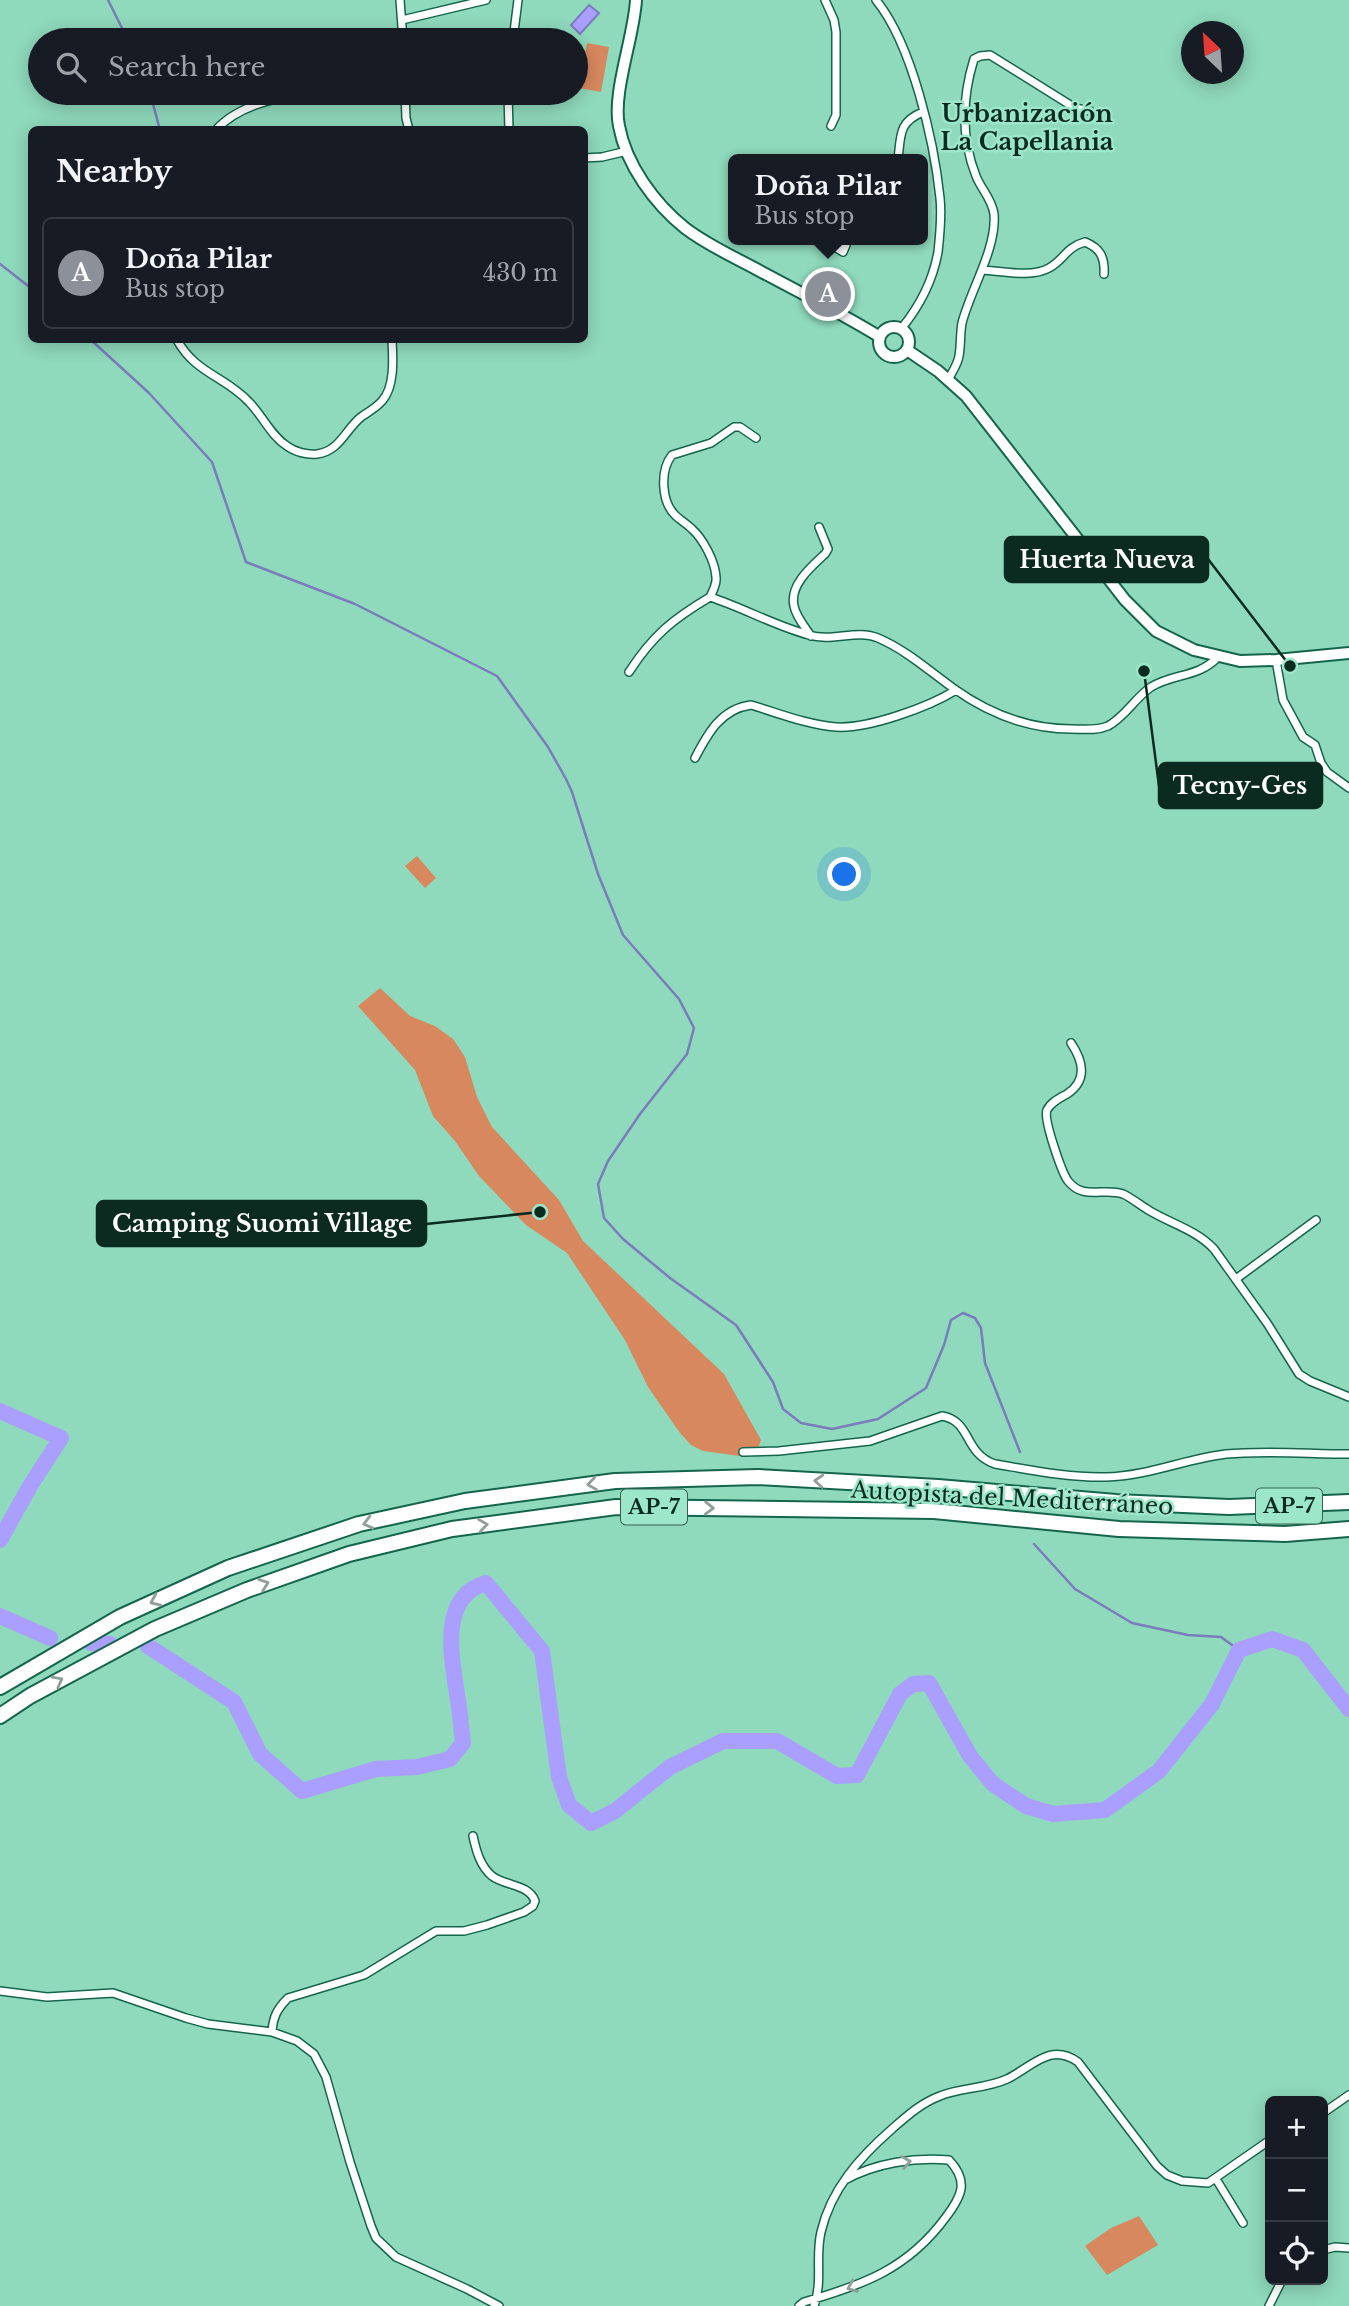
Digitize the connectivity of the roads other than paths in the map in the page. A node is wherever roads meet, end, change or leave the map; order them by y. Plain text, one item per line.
1 (400, 0) edge
2 (486, 0) edge
3 (518, 0) edge
4 (636, 0) edge
5 (825, 0) edge
6 (876, 0) edge
7 (402, 20) junction
8 (402, 28) edge
9 (514, 28) edge
10 (259, 105) edge
11 (405, 105) edge
12 (508, 105) edge
13 (1090, 111) dead end
14 (923, 112) junction
15 (220, 126) edge
16 (408, 126) edge
17 (509, 126) edge
18 (831, 126) dead end
19 (627, 151) junction
20 (899, 154) edge
21 (588, 158) edge
22 (982, 270) junction
23 (1104, 274) dead end
24 (901, 329) junction
25 (880, 337) junction
26 (179, 343) edge
27 (392, 343) edge
28 (907, 350) junction
29 (948, 380) junction
30 (756, 438) dead end
31 (820, 527) dead end
32 (710, 597) junction
33 (811, 636) junction
34 (1349, 653) edge
35 (1218, 657) junction
36 (1276, 660) junction
37 (629, 672) dead end
38 (956, 690) junction
39 (695, 758) dead end
40 (1349, 788) edge
41 (1071, 1043) dead end
42 (1316, 1220) dead end
43 (1236, 1279) junction
44 (1349, 1397) edge
45 (743, 1452) dead end
46 (1349, 1454) edge
47 (1349, 1502) edge
48 (1349, 1530) edge
49 (0, 1687) edge
50 (0, 1716) edge
51 (473, 1836) dead end
52 (0, 1991) edge
53 (272, 2032) junction
54 (1349, 2095) edge
55 (1328, 2110) edge
56 (1265, 2143) edge
57 (1216, 2179) junction
58 (842, 2182) junction
59 (1243, 2223) dead end
60 (1349, 2248) edge
61 (1328, 2249) edge
62 (1280, 2285) edge
63 (815, 2303) edge
64 (499, 2306) edge
65 (799, 2306) edge
66 (1269, 2306) edge

1 - 7 street
2 - 7 street
3 - 9 street
4 - 19 main road
5 - 18 street
6 - 14 street
7 - 8 street
10 - 15 street
11 - 16 street
12 - 17 street
13 - 22 street
14 - 20 street
14 - 24 street
19 - 21 street
19 - 25 main road
22 - 23 street
22 - 29 street
24 - 25 main road
24 - 28 main road
25 - 28 main road
26 - 27 street
28 - 29 main road
29 - 35 main road
30 - 32 street
31 - 33 street
32 - 33 street
32 - 37 street
33 - 38 street
34 - 36 main road
35 - 36 main road
35 - 38 street
36 - 40 street
38 - 39 street
41 - 43 street
42 - 43 street
43 - 44 street
45 - 46 street
47 -> 49 highway, Autopista del Mediterráneo / AP-7
50 -> 48 highway, Autopista del Mediterráneo / AP-7
51 - 53 street
52 - 53 street
53 - 64 street
54 - 55 street
56 - 57 street
57 - 58 street
57 - 59 street
58 - 63 street
58 -> 63 street
60 - 61 street
62 - 66 street
63 - 65 street

